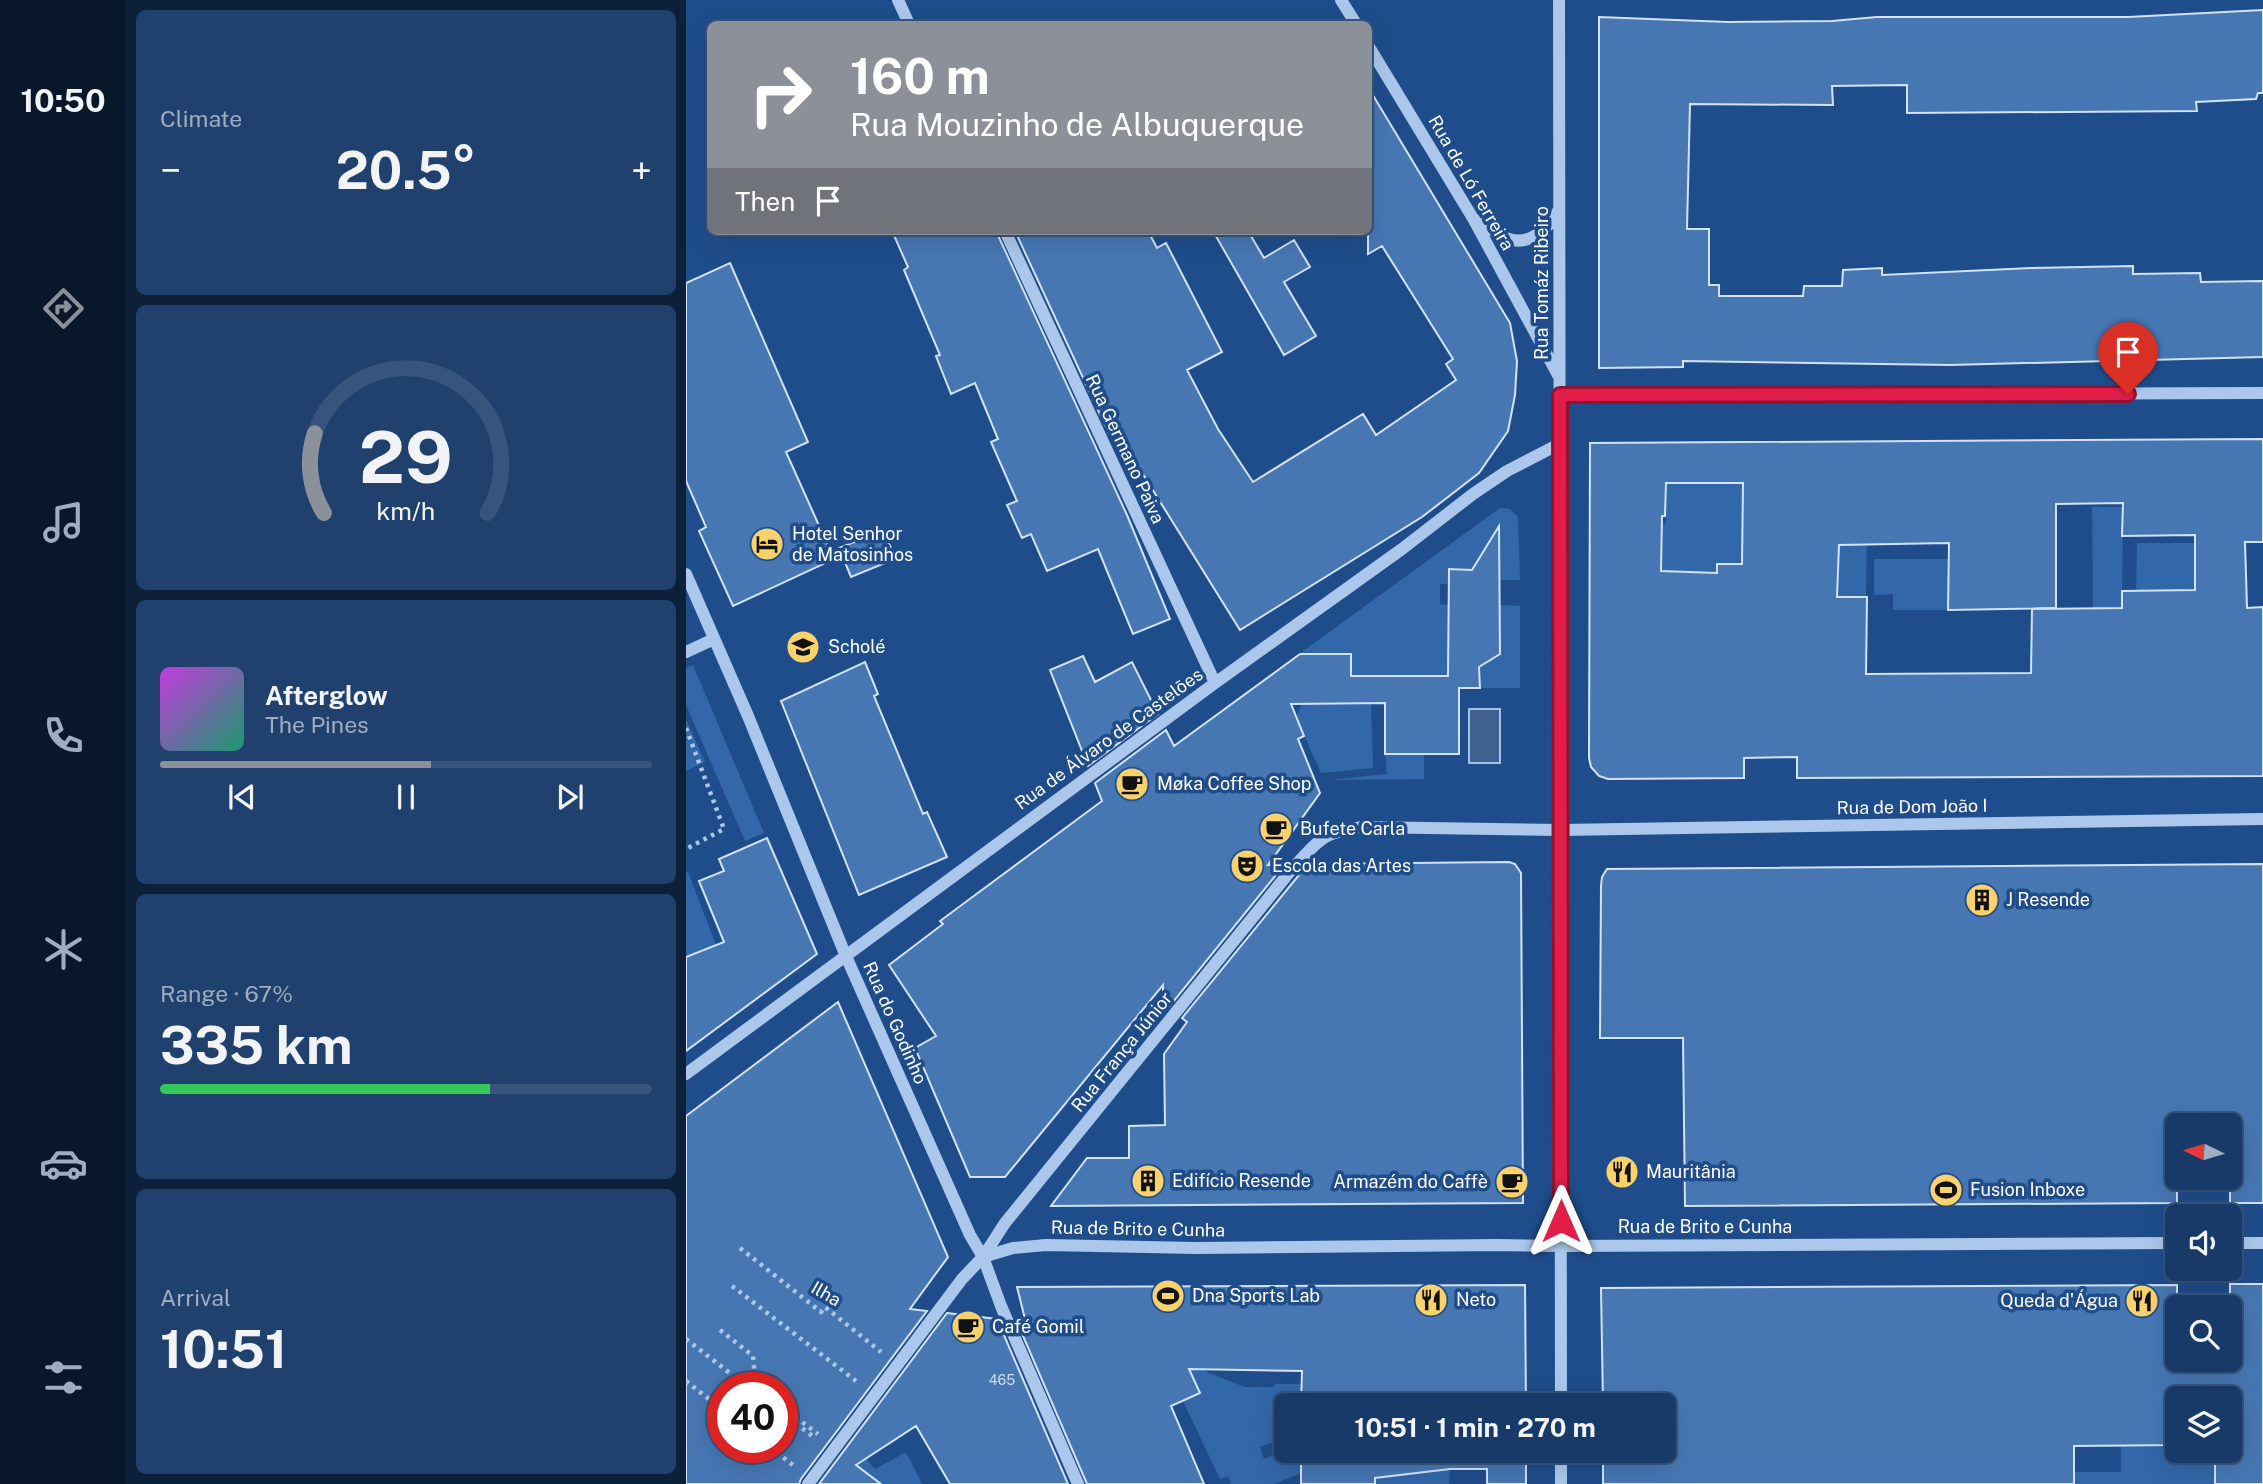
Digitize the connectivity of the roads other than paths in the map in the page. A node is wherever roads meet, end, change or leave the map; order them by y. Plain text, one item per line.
1 (898, 0) edge
2 (1341, 0) edge
3 (1559, 0) edge
4 (908, 21) edge
5 (1354, 21) edge
6 (1372, 52) edge
7 (1559, 208) junction
8 (1474, 220) junction
9 (1007, 235) edge
10 (1560, 378) junction
11 (2263, 393) edge
12 (1560, 395) junction
13 (1561, 443) junction
14 (686, 574) edge
15 (714, 639) junction
16 (686, 652) edge
17 (1214, 683) junction
18 (2263, 819) edge
19 (1561, 830) junction
20 (845, 954) junction
21 (686, 1074) edge
22 (2165, 1243) edge
23 (2242, 1243) edge
24 (2263, 1243) edge
25 (1561, 1246) junction
26 (983, 1257) junction
27 (1561, 1393) edge
28 (1560, 1463) edge
29 (808, 1484) edge
30 (1078, 1484) edge
31 (1560, 1484) edge

1 - 4 street
2 - 5 street
3 - 7 street, Rua Tomáz Ribeiro
6 - 8 street, Rua de Ló Ferreira
7 - 8 street
7 - 10 street, Rua Tomáz Ribeiro
8 - 10 street, Rua de Ló Ferreira
9 - 17 street, Rua Germano Paiva
10 - 12 street, Rua Tomáz Ribeiro
11 - 12 street
12 - 13 street, Rua Tomáz Ribeiro
13 - 17 street, Rua de Álvaro de Castelões
13 - 19 street, Rua Tomáz Ribeiro
14 - 15 street, Rua do Godinho
15 - 16 street
15 - 20 street, Rua do Godinho
17 - 20 street, Rua de Álvaro de Castelões
18 - 19 street, Rua de Dom João I
19 - 25 street, Rua Tomáz Ribeiro
19 - 26 street, Rua França Júnior
20 - 21 street, Rua de Álvaro de Castelões
20 - 26 street, Rua do Godinho
22 - 25 street, Rua de Brito e Cunha
23 - 24 street
25 - 26 street, Rua de Brito e Cunha
25 - 27 street, Rua Tomáz Ribeiro
26 - 29 street, Rua França Júnior
26 - 30 street, Rua do Godinho
28 - 31 street

